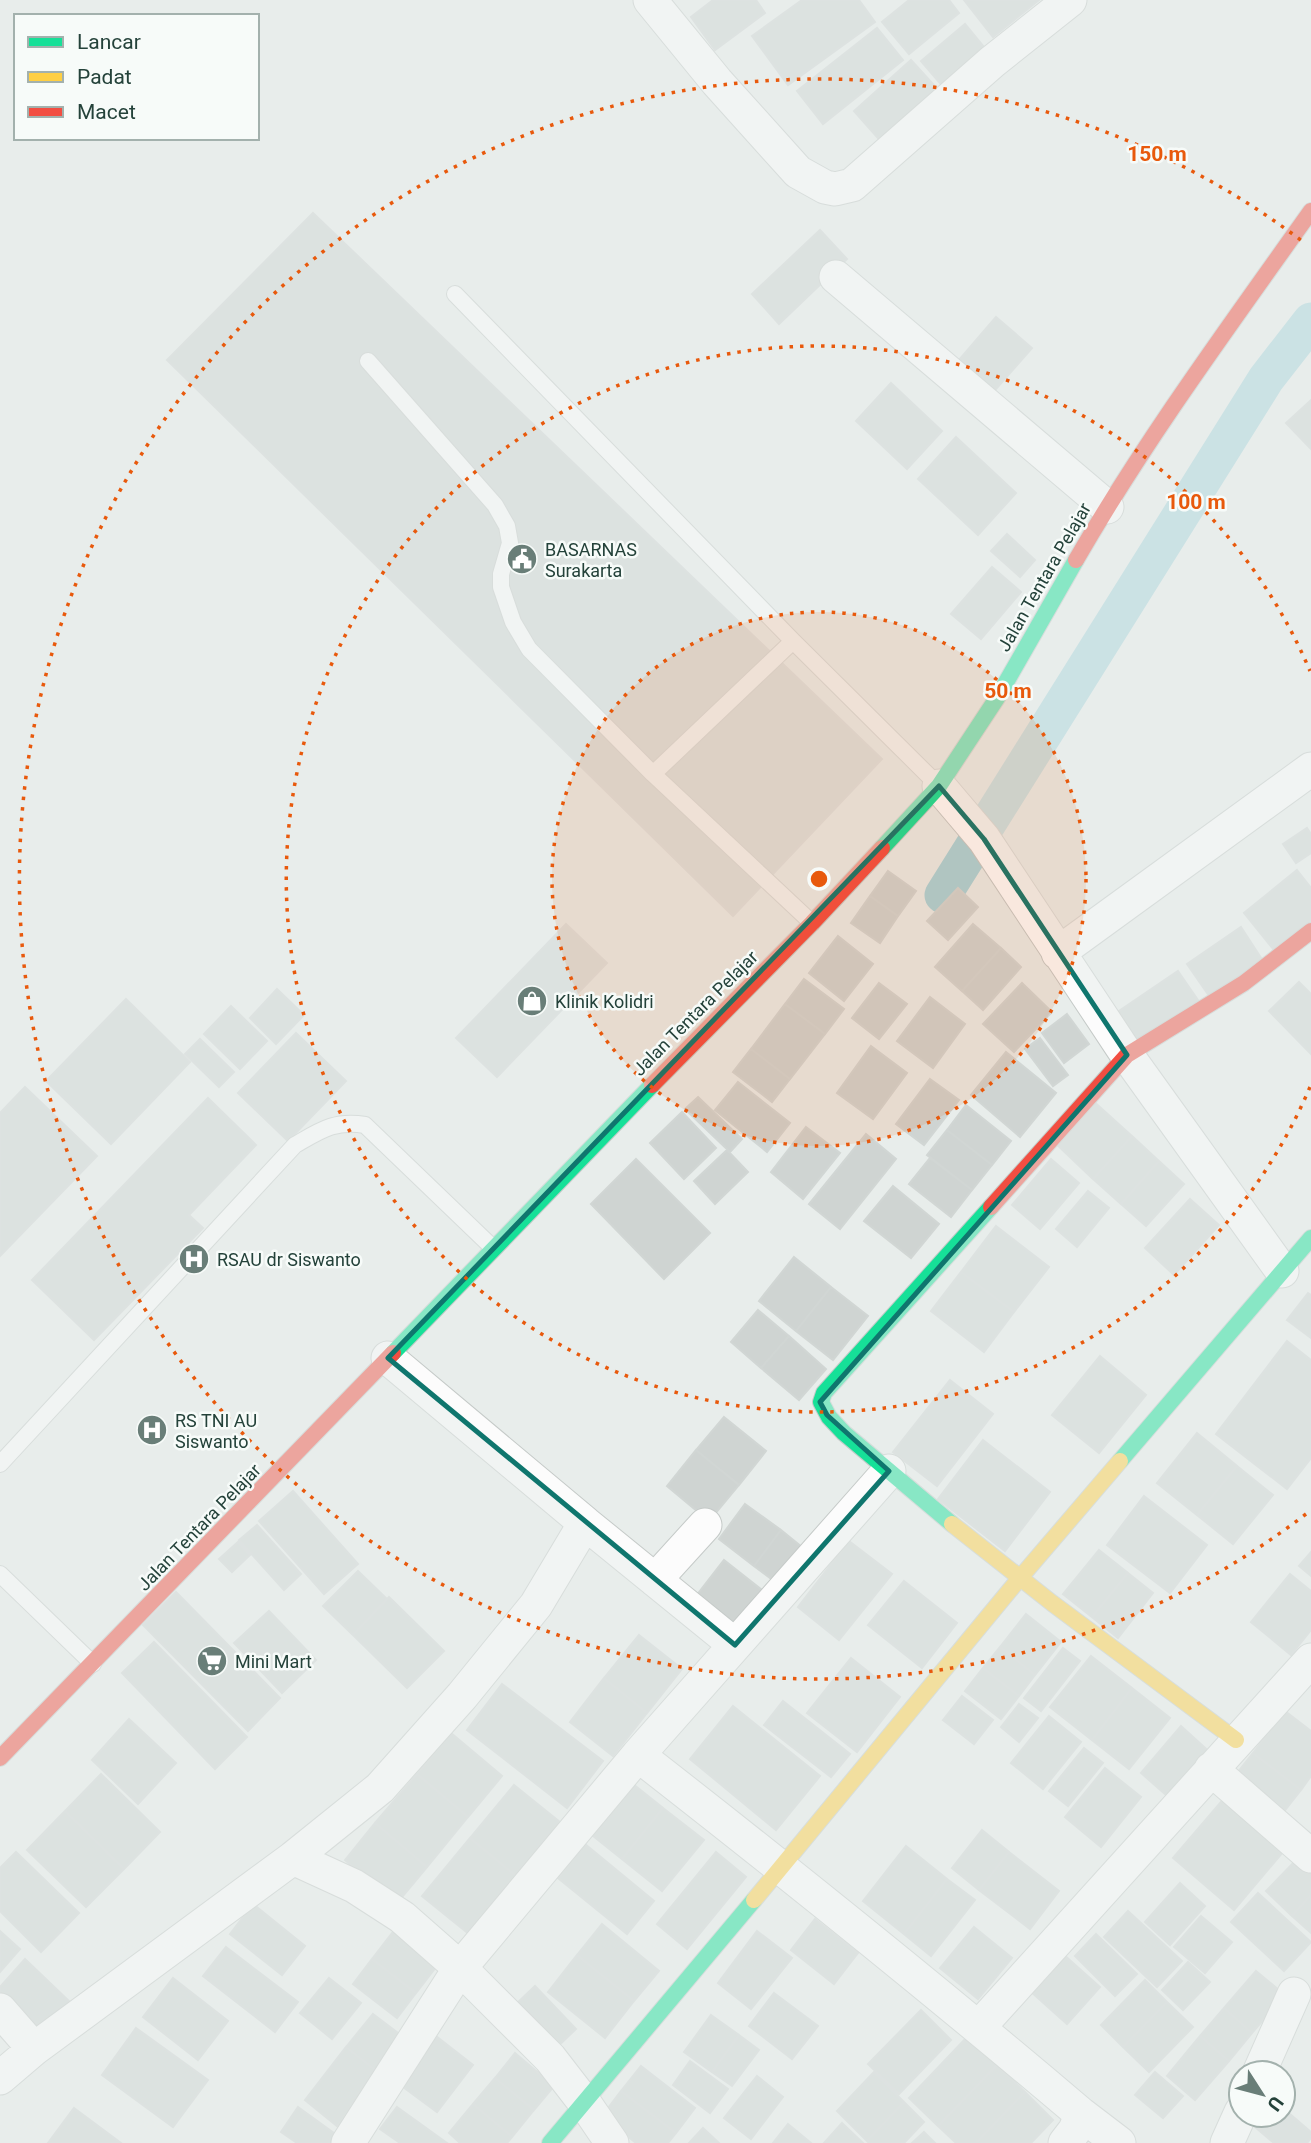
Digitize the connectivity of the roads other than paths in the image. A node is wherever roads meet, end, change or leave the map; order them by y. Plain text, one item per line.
1 (1070, 0) edge
2 (659, 3) edge
3 (1311, 211) edge
4 (836, 277) dead end
5 (455, 294) dead end
6 (368, 361) dead end
7 (1107, 508) junction
8 (793, 641) junction
9 (1311, 769) edge
10 (653, 774) junction
11 (939, 786) junction
12 (812, 923) junction
13 (1311, 931) edge
14 (1058, 953) junction
15 (1127, 1055) junction
16 (1311, 1238) edge
17 (493, 1248) junction
18 (1282, 1271) junction
19 (388, 1358) junction
20 (0, 1464) edge
21 (888, 1471) junction
22 (585, 1523) junction
23 (705, 1525) dead end
24 (0, 1574) edge
25 (1019, 1578) junction
26 (655, 1580) junction
27 (735, 1645) junction
28 (1311, 1660) edge
29 (93, 1664) junction
30 (1236, 1740) junction
31 (638, 1755) junction
32 (0, 1758) edge
33 (1211, 1769) junction
34 (1311, 1856) edge
35 (293, 1858) junction
36 (782, 1867) junction
37 (460, 1968) junction
38 (1294, 1994) dead end
39 (0, 2010) edge
40 (979, 2027) junction
41 (34, 2049) junction
42 (1265, 2059) edge
43 (0, 2078) edge
44 (584, 2102) junction
45 (1081, 2114) junction
46 (348, 2143) edge
47 (550, 2143) edge
48 (612, 2143) edge
49 (1065, 2143) edge
50 (1119, 2143) edge

1 - 2 street
3 - 7 street, Jalan Tentara Pelajar
4 - 7 street
5 - 8 lane
6 - 10 lane
7 - 11 street, Jalan Tentara Pelajar
8 - 10 lane
8 - 11 lane
9 - 14 street
10 - 12 lane
11 - 12 street, Jalan Tentara Pelajar
11 - 14 street
12 - 17 street, Jalan Tentara Pelajar
13 - 15 street
14 - 15 street
15 - 18 street
15 - 21 street
16 - 18 street
17 - 19 street, Jalan Tentara Pelajar
17 - 20 lane
18 - 25 street
19 - 22 street
19 - 29 street, Jalan Tentara Pelajar
21 - 25 street
21 - 27 street
22 - 26 street
22 - 35 street
23 - 26 street
24 - 29 lane
25 - 30 street
25 - 36 street
26 - 27 street
27 - 31 street
28 - 30 street
29 - 32 street, Jalan Tentara Pelajar
30 - 33 street
31 - 36 street
31 - 37 street
33 - 34 street
33 - 40 street
35 - 37 street
35 - 41 street
36 - 40 street
36 - 44 street
37 - 44 street
37 - 46 street
38 - 42 street
39 - 41 street
40 - 45 street
41 - 43 street
44 - 47 street
44 - 48 street
45 - 49 street
45 - 50 street

